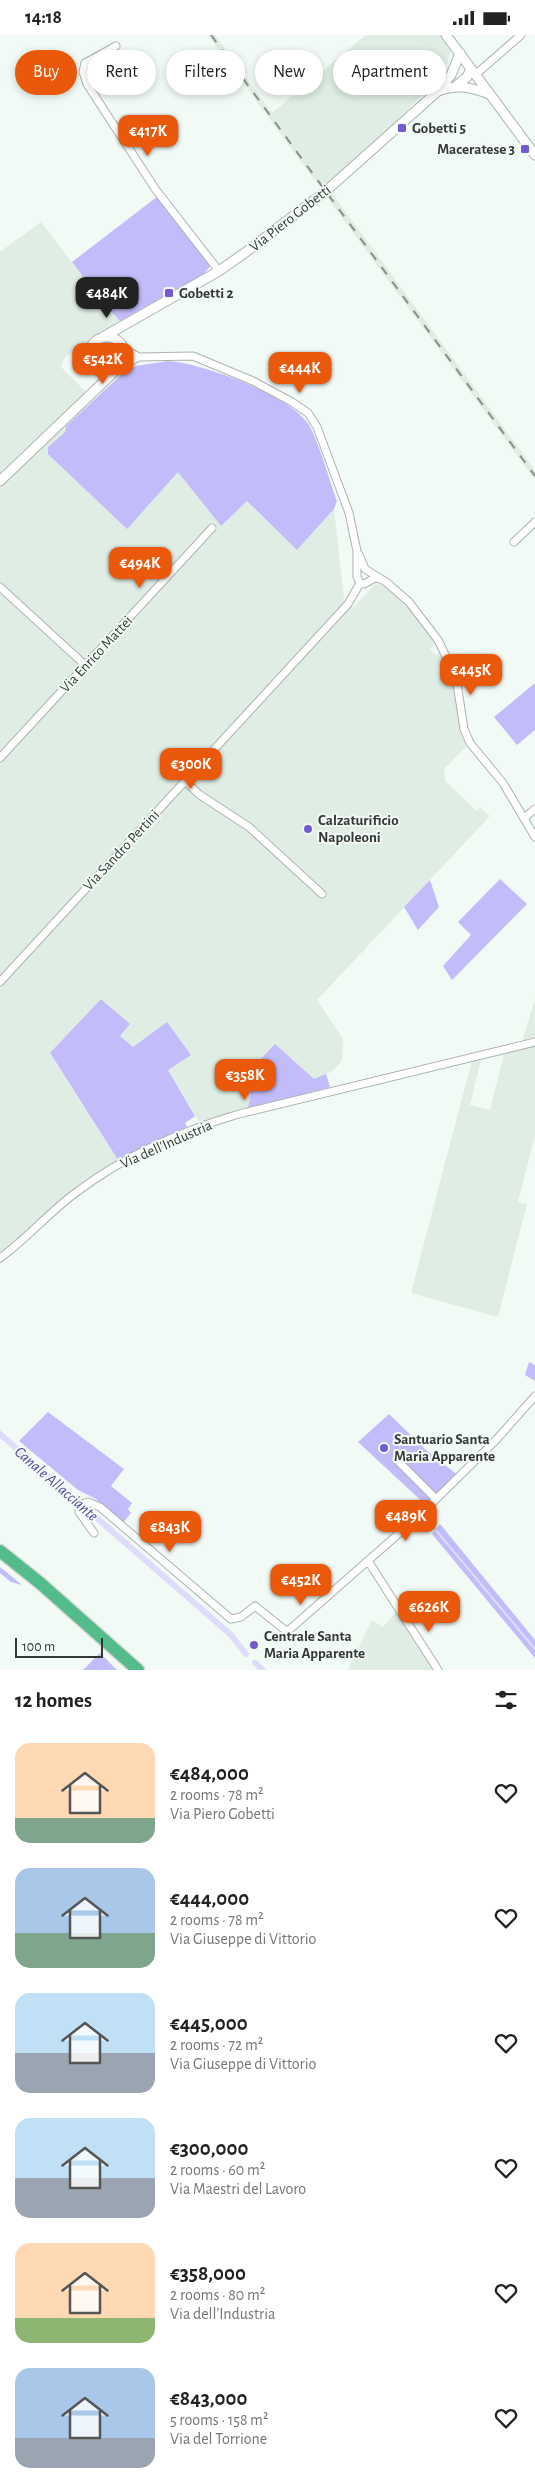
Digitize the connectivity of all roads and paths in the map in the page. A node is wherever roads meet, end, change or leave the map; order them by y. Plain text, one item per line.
1 (446, 35) edge
2 (521, 35) edge
3 (116, 47) dead end
4 (460, 53) junction
5 (473, 72) junction
6 (451, 75) junction
7 (446, 81) edge
8 (456, 86) junction
9 (446, 89) edge
10 (487, 93) junction
11 (434, 95) edge
12 (535, 155) edge
13 (218, 271) junction
14 (125, 323) junction
15 (103, 337) junction
16 (122, 346) junction
17 (139, 357) junction
18 (94, 369) junction
19 (118, 369) junction
20 (92, 393) junction
21 (0, 481) edge
22 (535, 523) edge
23 (212, 527) dead end
24 (514, 542) dead end
25 (357, 551) junction
26 (358, 573) junction
27 (369, 574) junction
28 (360, 583) junction
29 (0, 587) edge
30 (86, 665) junction
31 (0, 758) edge
32 (185, 781) junction
33 (535, 809) edge
34 (524, 818) junction
35 (535, 837) edge
36 (322, 894) dead end
37 (0, 982) edge
38 (535, 1042) edge
39 (0, 1258) edge
40 (535, 1396) edge
41 (396, 1459) dead end
42 (436, 1499) junction
43 (94, 1533) dead end
44 (0, 1551) edge
45 (0, 1561) edge
46 (368, 1561) junction
47 (43, 1590) junction
48 (127, 1670) edge
49 (138, 1670) edge
50 (438, 1670) edge

1 - 4 street
2 - 5 street
3 - 13 street
4 - 5 street
4 - 6 street, Via Piero Gobetti
5 - 6 street
5 - 8 street
5 - 10 street
6 - 7 street, Via Piero Gobetti
8 - 9 street
8 - 10 street
10 - 12 street
11 - 13 street, Via Piero Gobetti
13 - 14 street, Via Piero Gobetti
14 - 15 street, Via Piero Gobetti
14 - 16 street
15 - 16 street
15 - 18 street
16 - 17 street
16 - 19 street
17 - 19 street
17 - 25 street
18 - 19 street
18 - 20 street
19 - 20 street
20 - 21 street
22 - 24 street
23 - 30 street, Via Enrico Mattei
25 - 26 street
25 - 27 street
26 - 27 street
26 - 28 street
27 - 28 street
27 - 34 street
28 - 32 street, Via Sandro Pertini
29 - 30 street
30 - 31 street, Via Enrico Mattei
32 - 36 street
32 - 37 street, Via Sandro Pertini
33 - 34 street
34 - 35 street
38 - 39 street, Via dell'Industria
40 - 42 street
41 - 42 street
42 - 46 street
43 - 46 street
44 - 47 highway
45 - 47 highway
46 - 50 street
47 - 48 highway
47 - 49 highway

